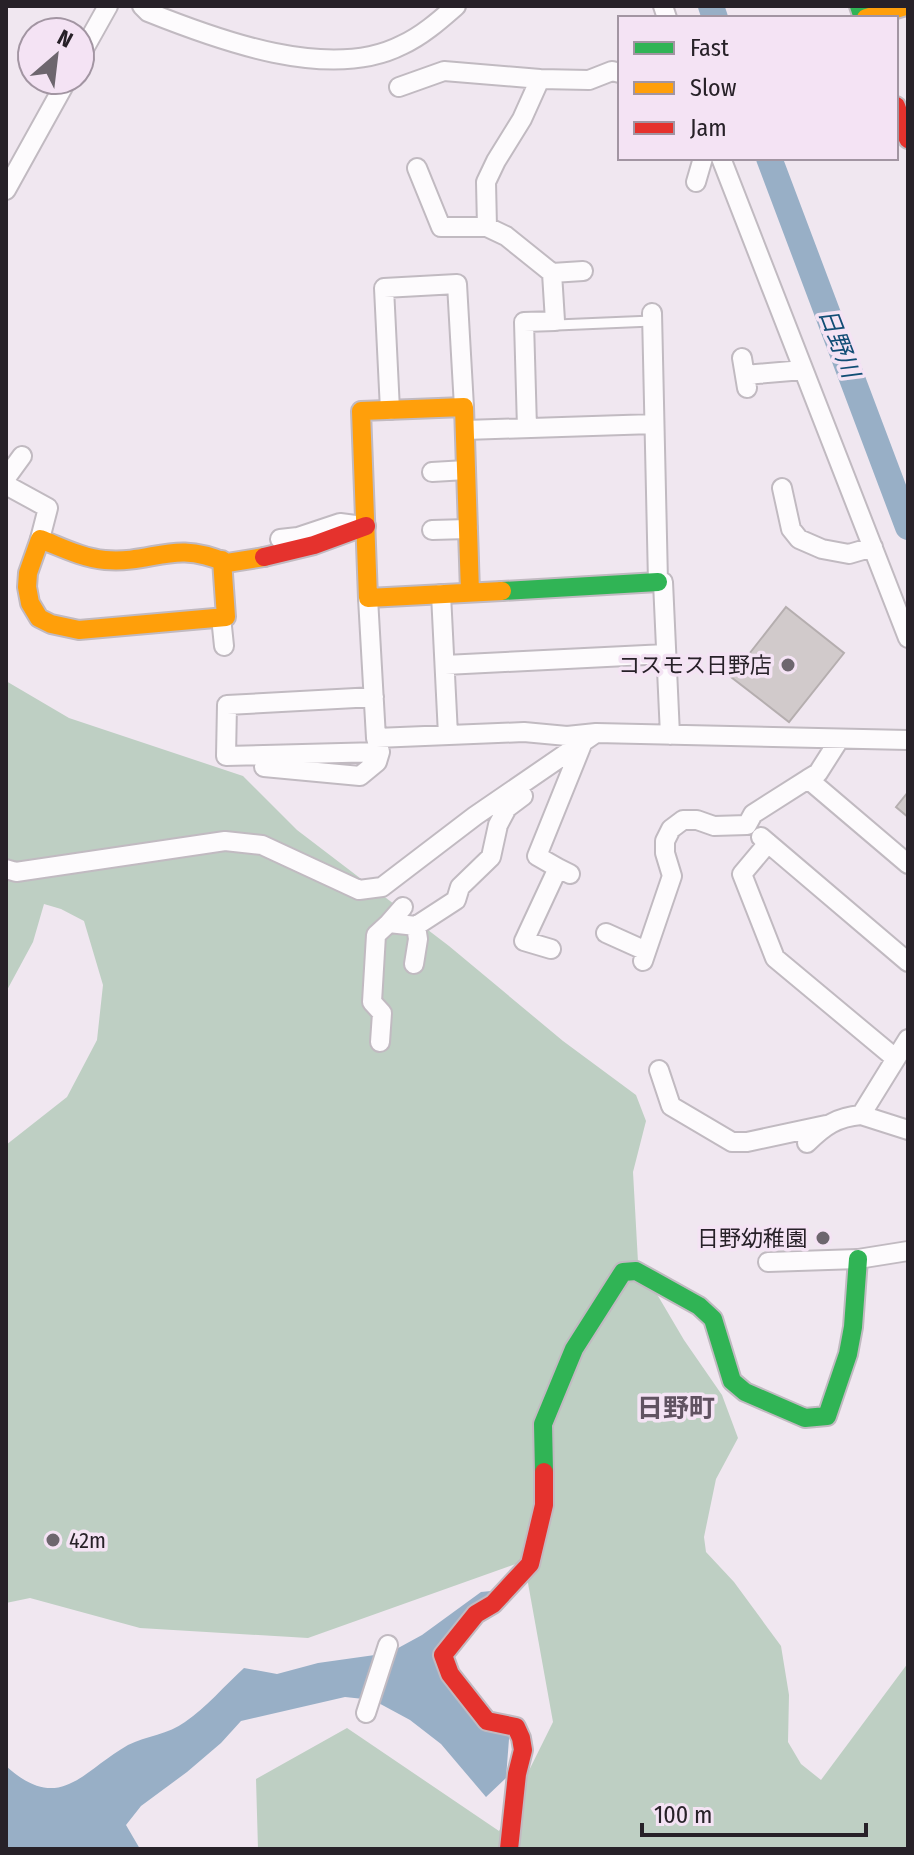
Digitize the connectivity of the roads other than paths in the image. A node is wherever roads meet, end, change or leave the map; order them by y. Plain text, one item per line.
1 (108, 6) edge
2 (142, 6) edge
3 (456, 6) edge
4 (906, 6) edge
5 (872, 16) edge
6 (96, 27) edge
7 (618, 72) edge
8 (540, 79) junction
9 (399, 87) dead end
10 (56, 96) edge
11 (898, 112) edge
12 (908, 139) edge
13 (14, 156) edge
14 (702, 160) edge
15 (722, 160) edge
16 (417, 168) dead end
17 (696, 182) dead end
18 (6, 190) edge
19 (487, 227) junction
20 (583, 271) dead end
21 (552, 273) junction
22 (652, 317) joint
23 (555, 321) junction
24 (803, 370) junction
25 (745, 374) dead end
26 (464, 407) junction
27 (390, 410) junction
28 (654, 424) junction
29 (527, 428) junction
30 (465, 430) junction
31 (22, 456) dead end
32 (466, 470) junction
33 (432, 472) dead end
34 (6, 478) edge
35 (6, 485) edge
36 (778, 497) dead end
37 (366, 526) junction
38 (468, 529) junction
39 (432, 530) dead end
40 (40, 539) junction
41 (280, 539) dead end
42 (873, 547) junction
43 (222, 560) junction
44 (658, 582) junction
45 (470, 592) junction
46 (441, 594) junction
47 (368, 598) junction
48 (221, 617) junction
49 (908, 638) edge
50 (224, 646) dead end
51 (666, 654) junction
52 (445, 665) junction
53 (374, 697) junction
54 (448, 735) junction
55 (670, 735) junction
56 (590, 738) junction
57 (839, 740) junction
58 (908, 740) edge
59 (378, 745) junction
60 (527, 779) junction
61 (808, 779) junction
62 (747, 825) junction
63 (768, 843) junction
64 (908, 864) edge
65 (6, 869) edge
66 (403, 907) dead end
67 (389, 923) junction
68 (416, 926) junction
69 (606, 933) dead end
70 (551, 949) dead end
71 (908, 962) edge
72 (414, 964) dead end
73 (908, 1039) edge
74 (380, 1042) dead end
75 (895, 1058) junction
76 (668, 1079) dead end
77 (861, 1115) junction
78 (826, 1125) junction
79 (908, 1130) edge
80 (807, 1143) dead end
81 (908, 1251) edge
82 (858, 1259) junction
83 (768, 1262) dead end
84 (388, 1645) dead end
85 (366, 1713) dead end
86 (509, 1849) edge

1 - 6 street
2 - 3 street
4 - 5 street
7 - 8 street
8 - 9 street
8 - 19 street
10 - 13 street
11 - 12 street
13 - 18 street
14 - 17 street
15 - 24 street
16 - 19 street
19 - 21 street
20 - 21 street
21 - 23 street
22 - 23 lane
22 - 28 street
23 - 29 street
24 - 25 street
24 - 42 street
26 - 27 street
26 - 27 street
26 - 30 street
27 - 37 street
28 - 29 street
28 - 44 street
29 - 30 street
30 - 32 street
31 - 34 street
32 - 33 street
32 - 38 street
35 - 40 street
36 - 42 street
37 - 41 street
37 - 43 street
37 - 47 street
38 - 39 street
38 - 45 street
40 - 43 street
40 - 48 street
42 - 49 street
43 - 48 street
44 - 45 street
44 - 51 street
45 - 46 street
46 - 47 street
46 - 52 street
47 - 53 street
48 - 50 street
51 - 52 street
51 - 55 street
52 - 54 street
53 - 59 street
53 - 59 street
54 - 56 street
54 - 59 street
55 - 56 street
55 - 57 street
56 - 60 street
56 - 70 street
57 - 58 street
57 - 61 street
60 - 65 street
60 - 68 street
61 - 62 street
61 - 64 street
62 - 63 street
62 - 69 street
63 - 71 street
63 - 75 street
66 - 67 street
67 - 68 street
67 - 74 street
68 - 72 street
73 - 75 street
75 - 77 street
76 - 78 street
77 - 78 street
77 - 79 street
78 - 80 street
81 - 82 street
82 - 83 street
82 - 86 street
84 - 85 street

